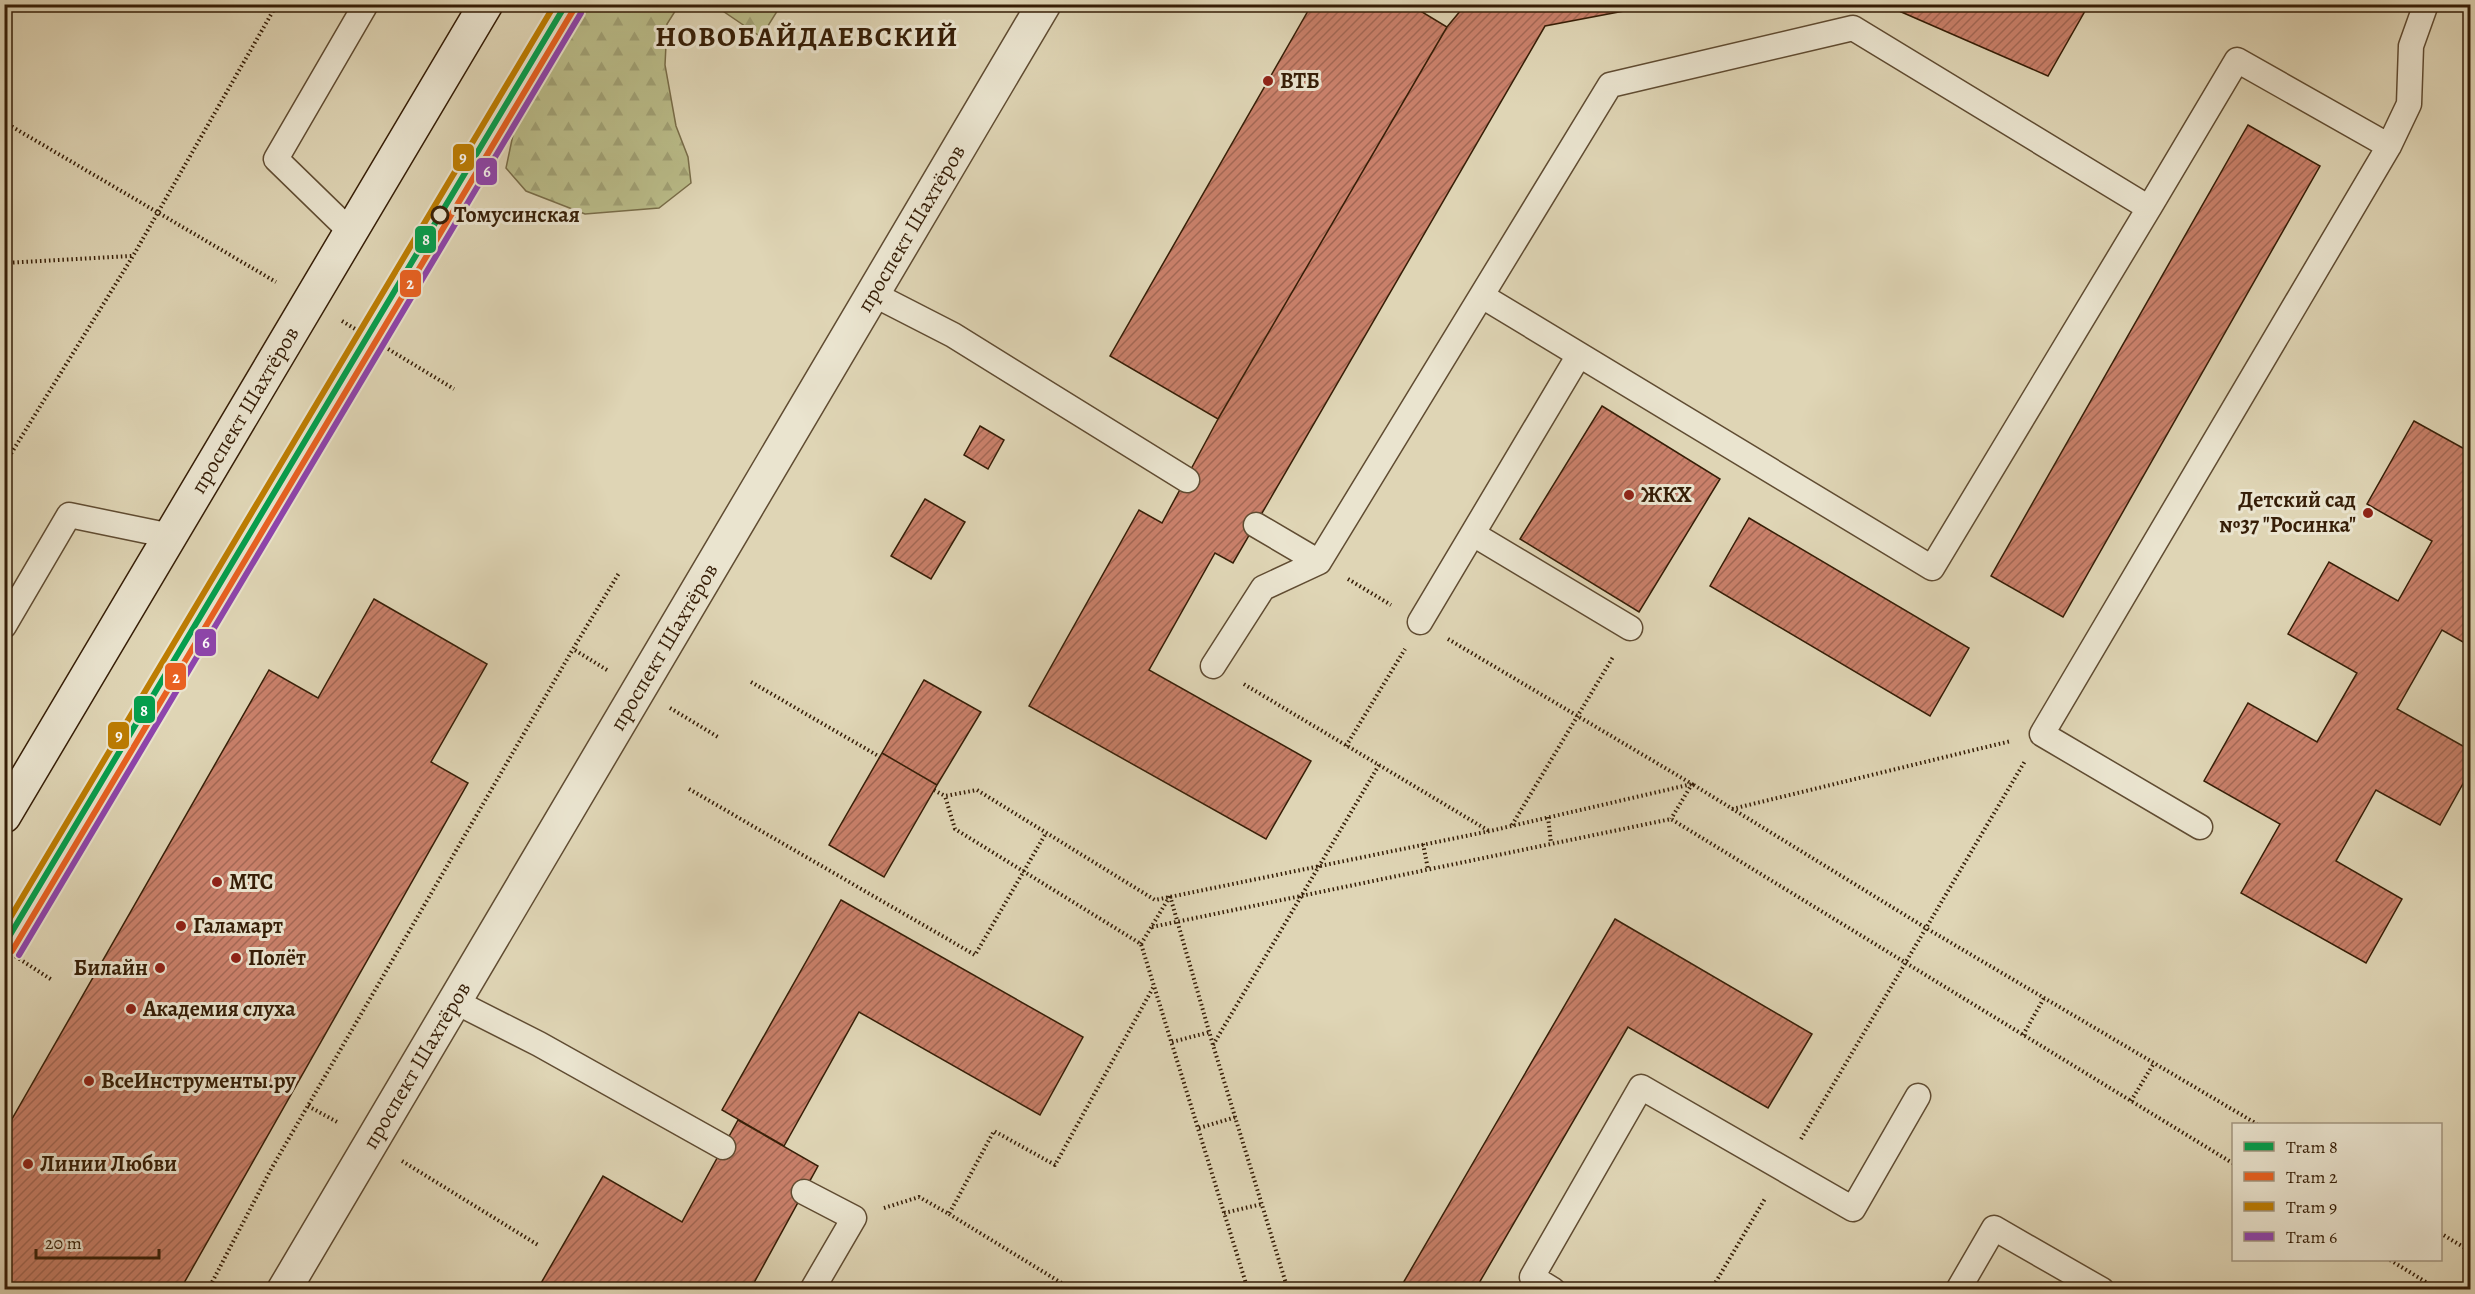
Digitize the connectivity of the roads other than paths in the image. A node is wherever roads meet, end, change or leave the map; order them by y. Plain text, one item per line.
1 (366, 4) edge
2 (486, 4) edge
3 (1044, 4) edge
4 (2426, 4) edge
5 (2389, 146) junction
6 (2149, 208) junction
7 (351, 232) junction
8 (873, 294) junction
9 (1482, 296) junction
10 (1579, 355) junction
11 (1187, 480) dead end
12 (1256, 525) dead end
13 (1473, 534) junction
14 (171, 536) junction
15 (1319, 562) junction
16 (1420, 622) road end
17 (4, 626) edge
18 (1630, 628) road end
19 (1213, 666) road end
20 (4, 816) edge
21 (2200, 827) dead end
22 (454, 1001) junction
23 (1918, 1096) dead end
24 (723, 1147) dead end
25 (804, 1192) dead end
26 (284, 1290) edge
27 (812, 1290) edge
28 (1553, 1290) edge
29 (1959, 1290) edge
30 (2102, 1290) edge

1 - 7 lane
2 - 7 street, проспект Шахтёров
3 - 8 street, проспект Шахтёров
4 - 5 lane
5 - 6 lane
5 - 21 lane
6 - 9 lane
6 - 10 lane
7 - 14 street, проспект Шахтёров
8 - 11 lane
8 - 22 street, проспект Шахтёров
9 - 10 lane
9 - 15 lane
10 - 13 lane
12 - 15 lane
13 - 16 lane
13 - 18 lane
14 - 17 lane
14 - 20 street, проспект Шахтёров
15 - 19 lane
22 - 24 lane
22 - 26 street, проспект Шахтёров
23 - 28 lane
25 - 27 lane
29 - 30 lane

